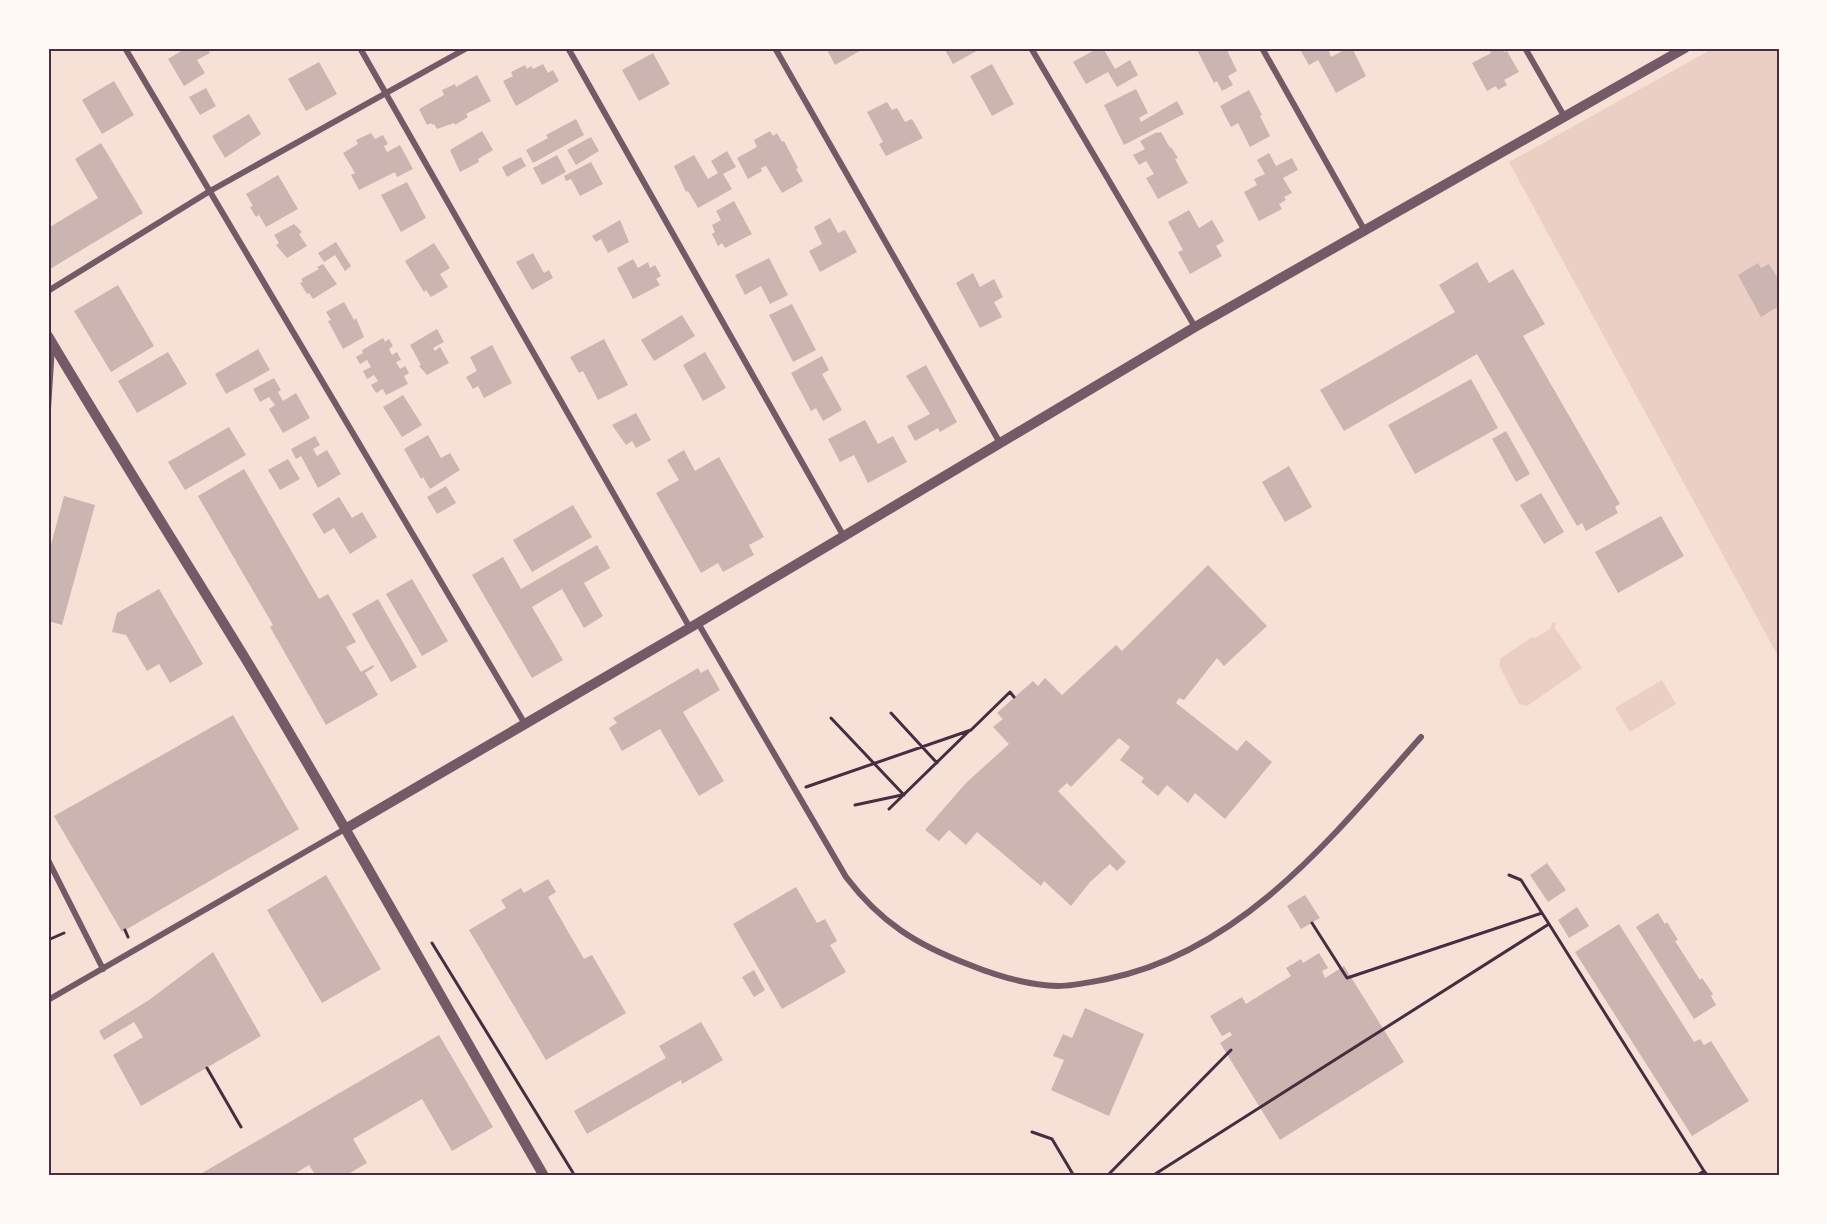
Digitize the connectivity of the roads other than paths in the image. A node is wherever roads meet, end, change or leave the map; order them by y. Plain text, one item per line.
1 (125, 48) edge
2 (360, 48) edge
3 (467, 48) edge
4 (568, 48) edge
5 (775, 48) edge
6 (1030, 48) edge
7 (1262, 48) edge
8 (1526, 48) edge
9 (1685, 48) edge
10 (385, 92) junction
11 (1564, 116) junction
12 (210, 191) junction
13 (1365, 231) junction
14 (48, 291) edge
15 (1195, 327) junction
16 (50, 339) edge
17 (48, 409) edge
18 (1000, 443) junction
19 (843, 535) junction
20 (694, 625) junction
21 (525, 725) junction
22 (1421, 737) dead end
23 (345, 829) junction
24 (48, 860) edge
25 (103, 969) junction
26 (48, 1000) edge
27 (544, 1176) edge

1 - 12 street
2 - 10 street
3 - 10 street
4 - 19 street
5 - 18 street
6 - 15 street
7 - 13 street
8 - 11 street
9 - 11 street
10 - 12 street
10 - 20 street
11 - 13 street
12 - 14 street
12 - 21 street
13 - 15 street
15 - 18 street
16 - 17 street
16 - 23 street
18 - 19 street
19 - 20 street
20 - 21 street
20 - 22 street
21 - 23 street
23 - 25 street
23 - 27 street
24 - 25 street
25 - 26 street

